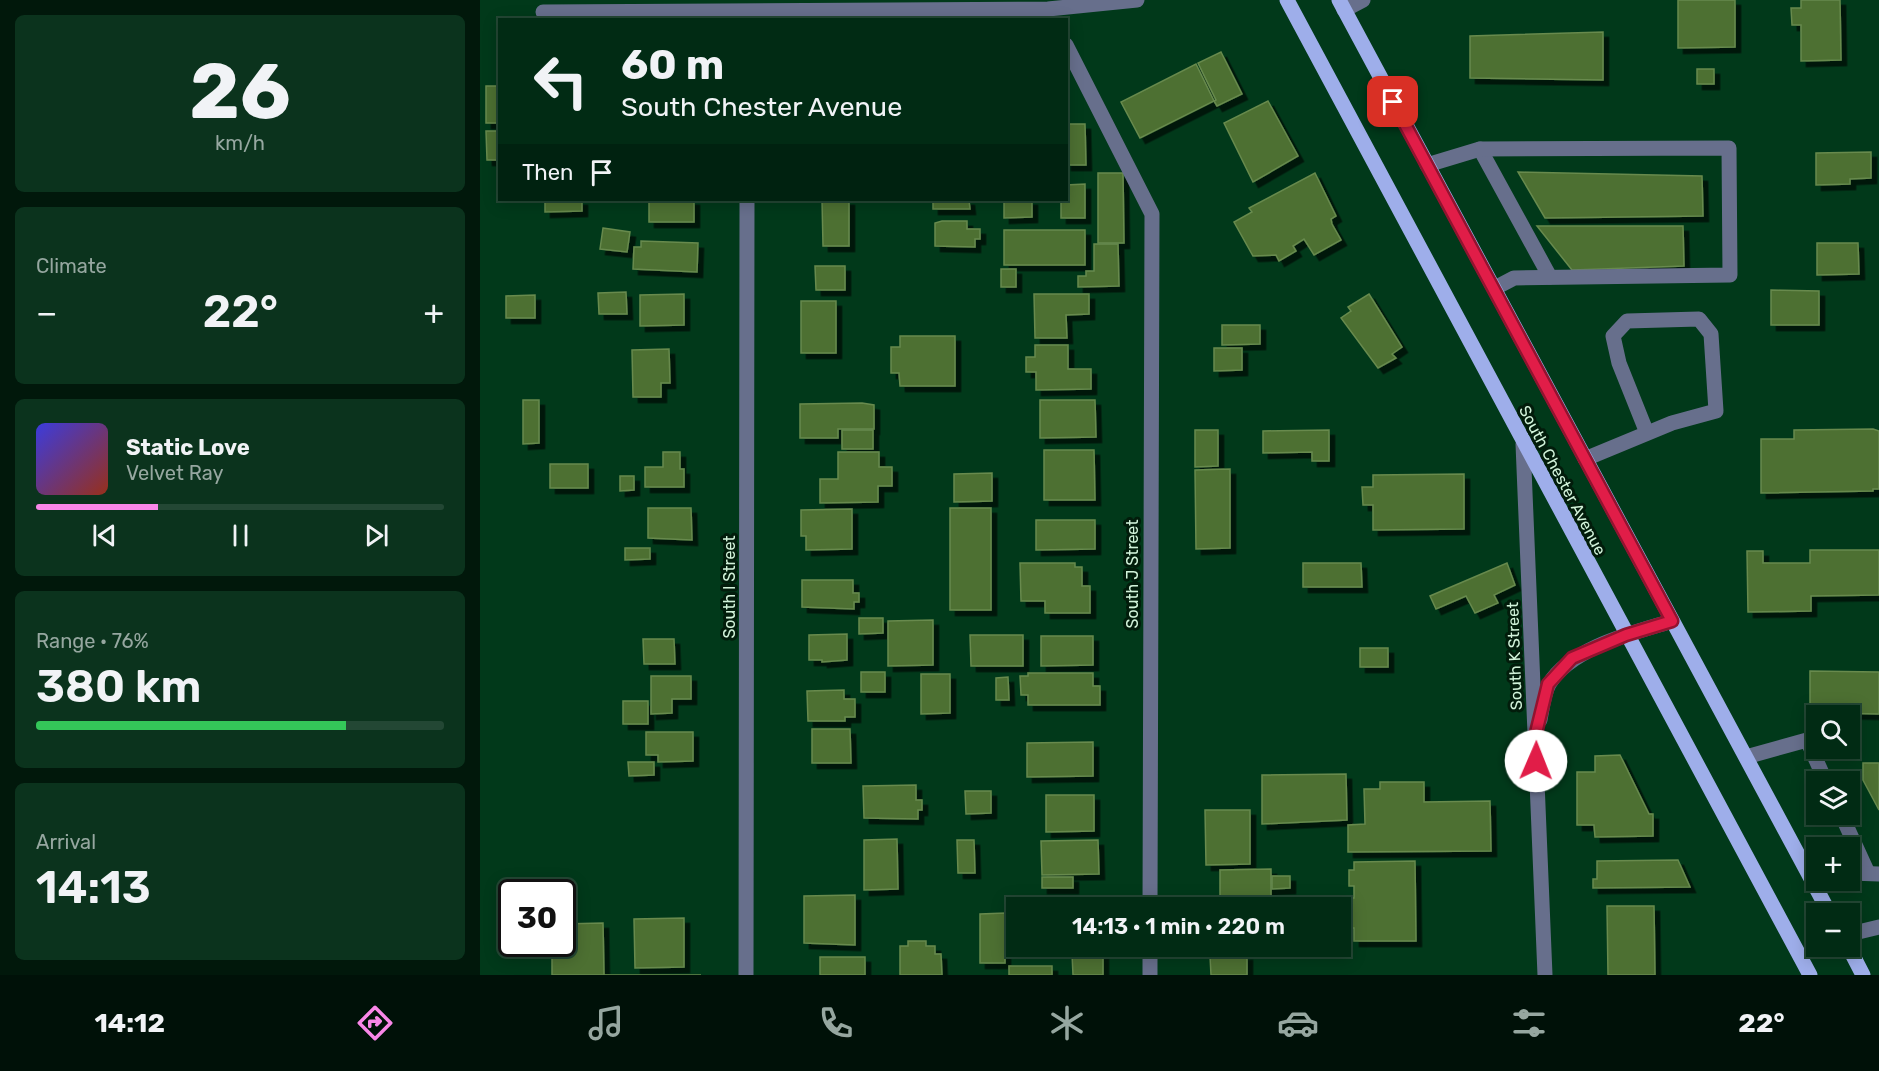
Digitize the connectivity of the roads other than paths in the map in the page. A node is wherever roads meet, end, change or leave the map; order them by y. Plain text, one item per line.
1 (1137, 0) edge
2 (1287, 0) edge
3 (1363, 0) edge
4 (1342, 5) edge
5 (1049, 10) edge
6 (543, 12) dead end
7 (747, 15) edge
8 (1068, 49) edge
9 (1480, 149) junction
10 (1426, 165) junction
11 (747, 201) edge
12 (1550, 277) junction
13 (1495, 288) junction
14 (1647, 433) junction
15 (1523, 444) junction
16 (1585, 459) junction
17 (1672, 621) junction
18 (1626, 635) junction
19 (1535, 737) junction
20 (1746, 757) junction
21 (1821, 771) edge
22 (1847, 825) edge
23 (1806, 862) edge
24 (1873, 874) edge
25 (1150, 897) edge
26 (1879, 927) edge
27 (1860, 932) edge
28 (1150, 957) edge
29 (1854, 957) edge
30 (747, 975) edge
31 (1150, 975) edge
32 (1545, 975) edge
33 (1810, 975) edge
34 (1863, 975) edge

1 - 5 street
2 - 15 main road, South Chester Avenue
3 - 4 street
4 - 10 main road, South Chester Avenue
5 - 7 street
6 - 7 street
8 - 25 street, South J Street
9 - 10 street
9 - 12 street
9 - 12 street
10 - 13 main road, South Chester Avenue
11 - 30 street, South I Street
12 - 13 street
13 - 16 main road, South Chester Avenue
14 - 14 street
14 - 16 street
15 - 18 main road, South Chester Avenue
15 - 19 street, South K Street
16 - 17 main road, South Chester Avenue
17 - 18 street
17 - 20 main road, South Chester Avenue
18 - 19 street
18 - 33 main road, South Chester Avenue
19 - 32 street, South K Street
20 - 21 street
20 - 23 main road, South Chester Avenue
22 - 24 street
26 - 27 street
28 - 31 street
29 - 34 main road

